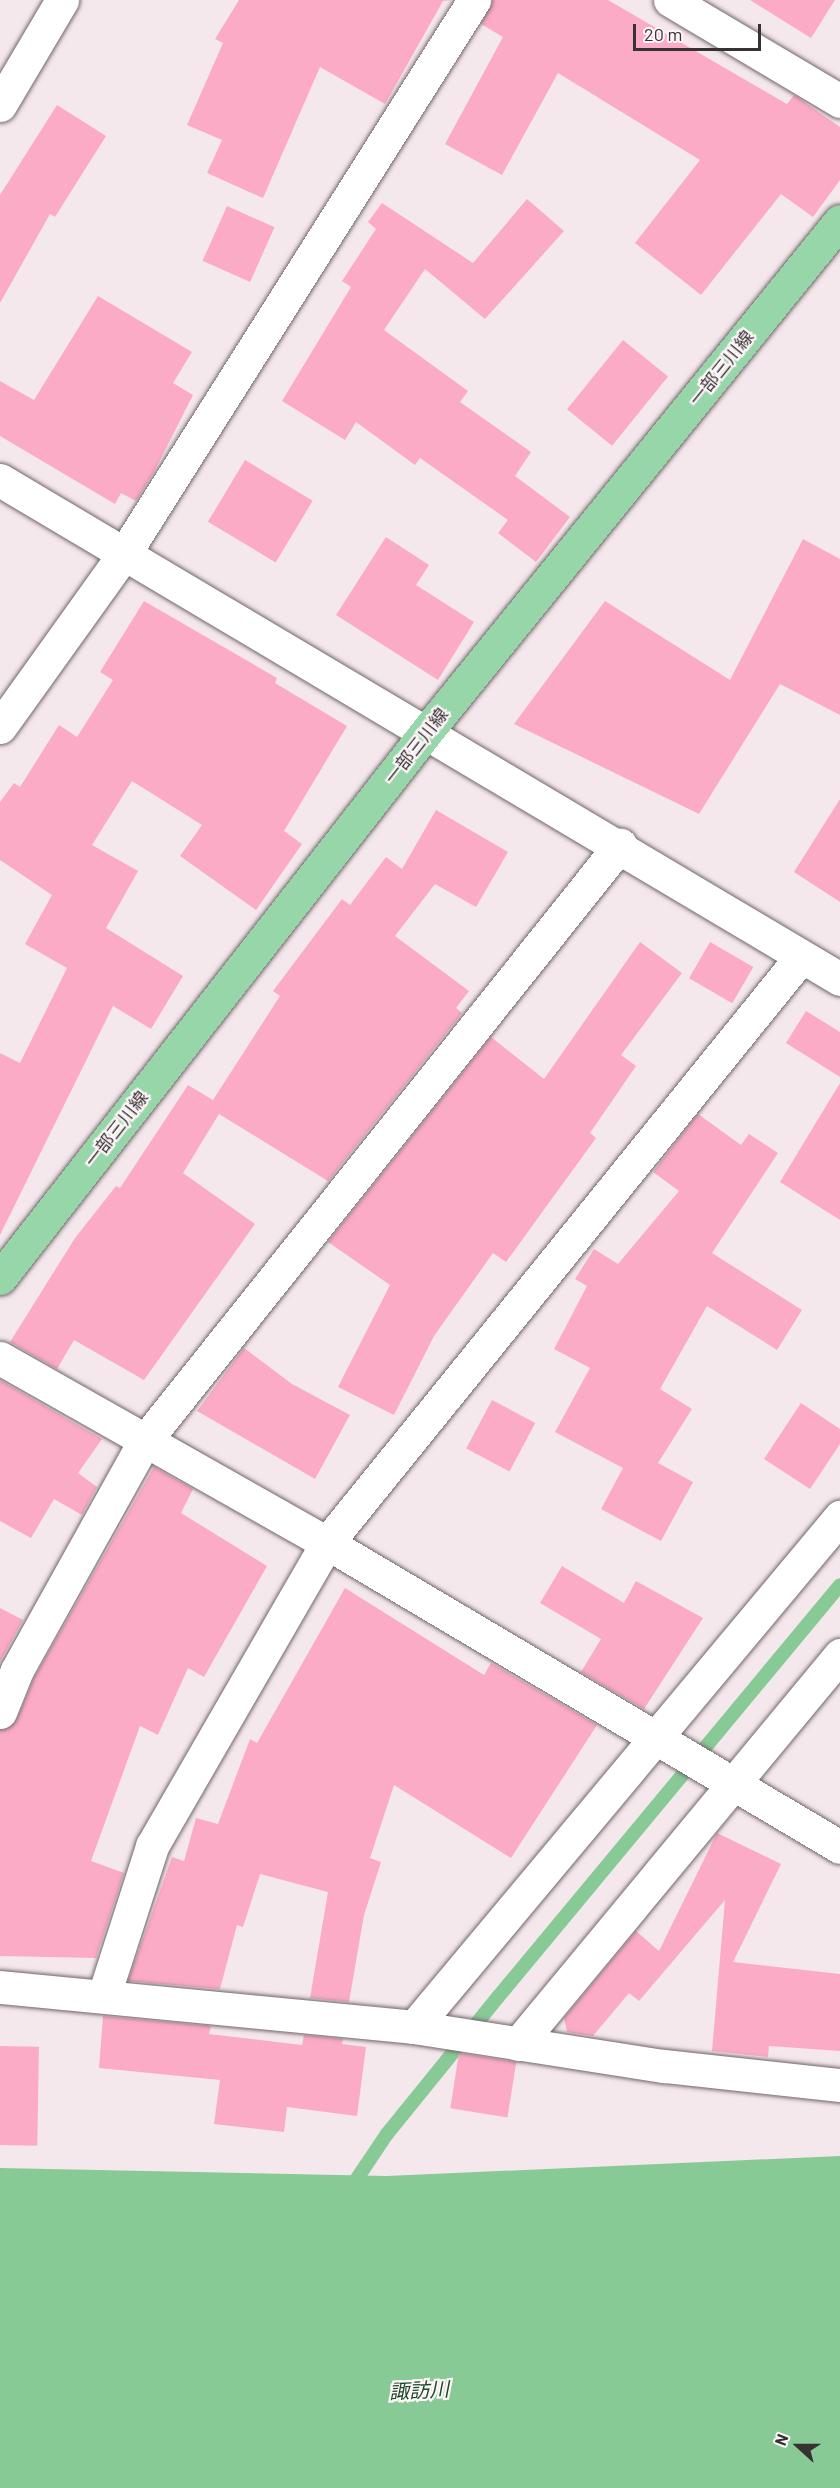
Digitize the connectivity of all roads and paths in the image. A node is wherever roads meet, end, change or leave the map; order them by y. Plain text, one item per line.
1 (62, 0) edge
2 (474, 0) edge
3 (670, 0) edge
4 (840, 102) edge
5 (0, 105) edge
6 (840, 221) edge
7 (0, 480) edge
8 (126, 551) junction
9 (0, 727) edge
10 (427, 731) junction
11 (620, 845) junction
12 (801, 957) junction
13 (840, 980) edge
14 (0, 1278) edge
15 (0, 1358) edge
16 (144, 1442) junction
17 (840, 1517) edge
18 (327, 1543) junction
19 (840, 1655) edge
20 (0, 1712) edge
21 (650, 1738) junction
22 (732, 1785) junction
23 (840, 1847) edge
24 (0, 1988) edge
25 (104, 1995) junction
26 (414, 2027) junction
27 (519, 2044) junction
28 (840, 2085) edge

1 - 5 street
2 - 8 street
3 - 4 street
6 - 10 main road, 一部三川線
7 - 8 street
8 - 9 street
8 - 10 street
10 - 11 street
10 - 14 main road, 一部三川線
11 - 12 street
11 - 16 street
12 - 13 street
12 - 18 street
15 - 16 street
16 - 18 street
16 - 20 street
17 - 21 street
18 - 21 street
18 - 25 street
19 - 22 street
21 - 22 street
21 - 26 street
22 - 23 street
22 - 27 street
24 - 25 street
25 - 26 street
26 - 27 street
27 - 28 street

